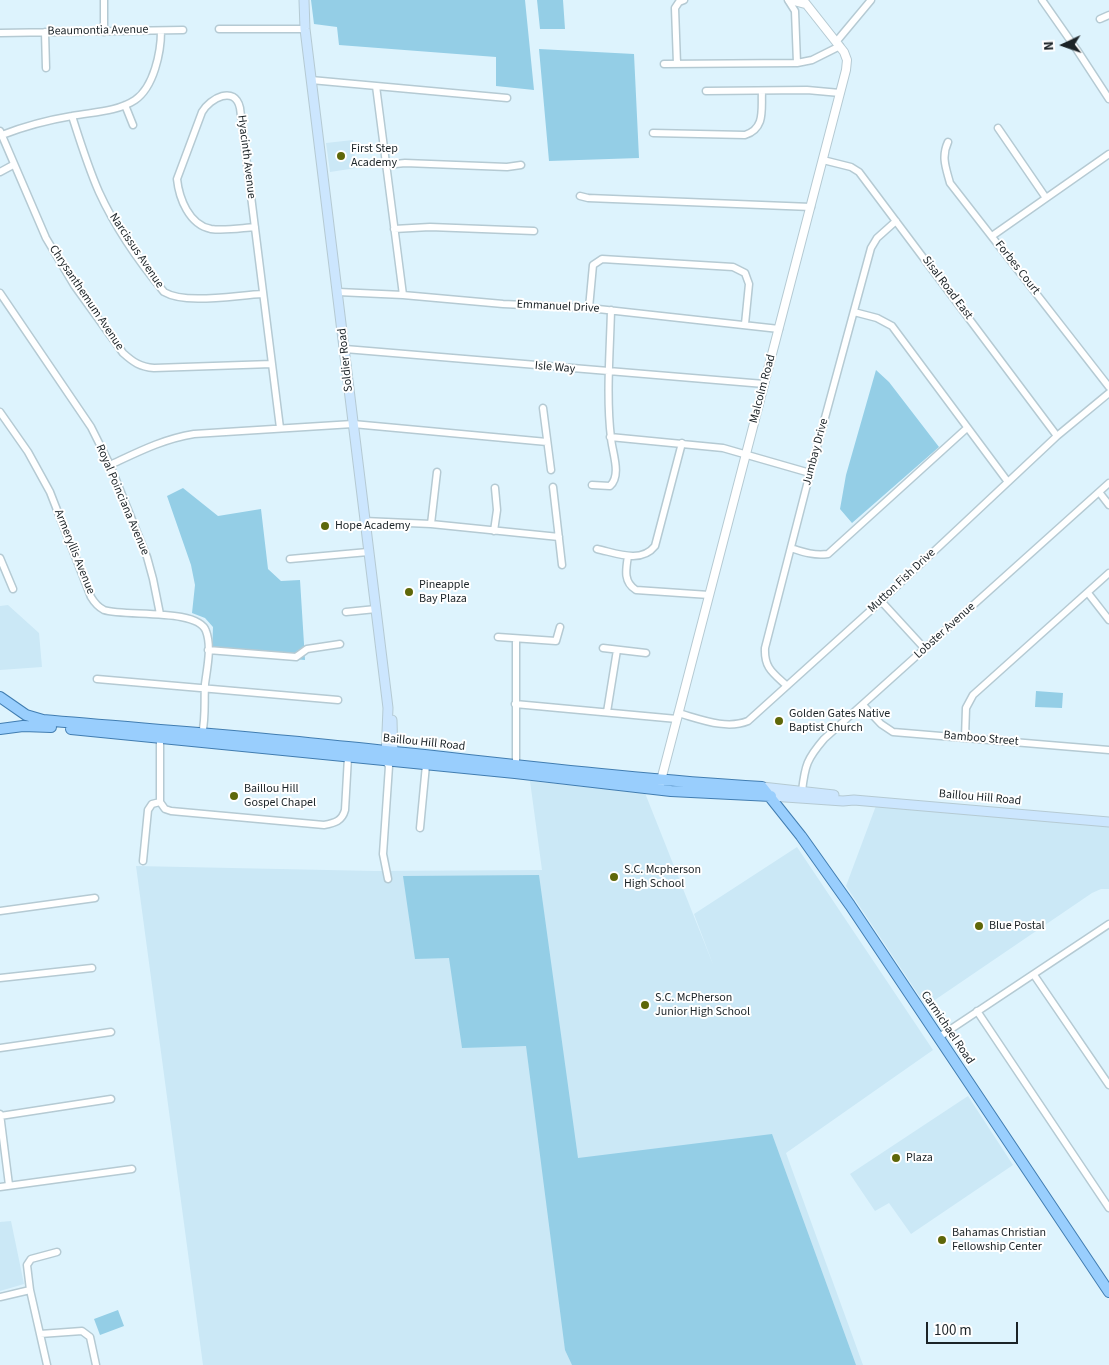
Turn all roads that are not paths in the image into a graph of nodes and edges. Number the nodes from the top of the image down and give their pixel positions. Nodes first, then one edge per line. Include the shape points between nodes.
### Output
1 (104, 0) edge
2 (299, 0) edge
3 (304, 0) edge
4 (684, 0) edge
5 (789, 0) edge
6 (871, 0) edge
7 (1042, 0) edge
8 (804, 2) edge
9 (304, 12) junction
10 (1109, 15) edge
11 (1100, 19) dead end
12 (219, 29) dead end
13 (305, 29) junction
14 (183, 30) dead end
15 (161, 31) junction
16 (45, 32) junction
17 (104, 32) junction
18 (0, 33) edge
19 (838, 44) junction
20 (797, 63) junction
21 (664, 64) dead end
22 (677, 64) junction
23 (46, 68) dead end
24 (311, 80) junction
25 (376, 86) junction
26 (762, 90) junction
27 (706, 91) dead end
28 (840, 92) junction
29 (508, 98) dead end
30 (1109, 99) edge
31 (125, 105) junction
32 (72, 116) junction
33 (133, 125) dead end
34 (998, 128) dead end
35 (1, 133) edge
36 (653, 133) dead end
37 (948, 142) dead end
38 (1109, 154) edge
39 (823, 160) junction
40 (521, 164) dead end
41 (13, 165) junction
42 (386, 165) junction
43 (0, 172) edge
44 (580, 196) dead end
45 (1046, 198) junction
46 (810, 207) junction
47 (896, 221) junction
48 (255, 227) junction
49 (394, 229) junction
50 (534, 231) dead end
51 (992, 236) junction
52 (338, 292) junction
53 (0, 293) edge
54 (262, 294) junction
55 (402, 295) junction
56 (588, 308) junction
57 (611, 310) junction
58 (854, 312) junction
59 (745, 324) junction
60 (779, 329) junction
61 (345, 349) junction
62 (272, 364) junction
63 (609, 372) junction
64 (764, 384) junction
65 (1109, 387) edge
66 (1109, 393) edge
67 (543, 408) dead end
68 (0, 412) edge
69 (353, 424) junction
70 (280, 428) junction
71 (967, 428) junction
72 (1057, 436) junction
73 (610, 437) junction
74 (547, 442) junction
75 (682, 443) junction
76 (746, 454) junction
77 (110, 464) junction
78 (551, 470) dead end
79 (437, 472) dead end
80 (810, 473) junction
81 (1008, 482) junction
82 (1109, 483) edge
83 (592, 485) dead end
84 (553, 487) dead end
85 (494, 488) dead end
86 (1099, 492) junction
87 (1109, 506) edge
88 (364, 521) junction
89 (431, 524) junction
90 (494, 531) junction
91 (559, 538) junction
92 (790, 548) junction
93 (597, 549) dead end
94 (368, 552) junction
95 (628, 556) junction
96 (0, 558) edge
97 (290, 558) dead end
98 (562, 565) dead end
99 (1109, 573) edge
100 (13, 589) dead end
101 (1088, 593) junction
102 (709, 595) junction
103 (881, 601) junction
104 (376, 609) junction
105 (346, 612) dead end
106 (160, 614) junction
107 (1109, 620) edge
108 (560, 627) dead end
109 (498, 637) dead end
110 (516, 639) junction
111 (340, 644) dead end
112 (603, 648) dead end
113 (925, 649) junction
114 (208, 650) junction
115 (617, 650) junction
116 (646, 653) dead end
117 (97, 679) dead end
118 (787, 686) junction
119 (205, 687) junction
120 (0, 697) edge
121 (338, 700) dead end
122 (515, 704) junction
123 (862, 705) junction
124 (16, 709) junction
125 (607, 712) junction
126 (678, 716) junction
127 (15, 727) junction
128 (0, 728) edge
129 (202, 734) junction
130 (160, 738) junction
131 (966, 738) junction
132 (1109, 750) edge
133 (348, 757) junction
134 (389, 758) junction
135 (426, 765) junction
136 (516, 769) junction
137 (661, 779) junction
138 (762, 787) junction
139 (660, 790) junction
140 (802, 791) junction
141 (748, 796) junction
142 (771, 796) junction
143 (850, 800) junction
144 (160, 802) junction
145 (782, 811) junction
146 (1109, 822) edge
147 (420, 828) dead end
148 (143, 861) dead end
149 (388, 879) dead end
150 (95, 898) dead end
151 (0, 911) edge
152 (1109, 924) edge
153 (92, 968) dead end
154 (1034, 975) junction
155 (0, 978) edge
156 (977, 1012) junction
157 (111, 1032) dead end
158 (939, 1037) junction
159 (0, 1048) edge
160 (1109, 1085) edge
161 (111, 1100) dead end
162 (0, 1115) edge
163 (132, 1169) dead end
164 (9, 1185) junction
165 (0, 1187) edge
166 (1109, 1208) edge
167 (57, 1252) dead end
168 (30, 1290) junction
169 (1109, 1292) edge
170 (0, 1297) edge
171 (40, 1334) junction
172 (47, 1365) edge
173 (96, 1365) edge

1 - 17 street
2 - 9 main road, Soldier Road
3 - 9 main road, Soldier Road
4 - 22 street via 676,8
5 - 8 street
5 - 20 street via 795,11
6 - 19 street
7 - 30 street
8 - 19 street, Malcolm Road
9 - 13 main road, Soldier Road
10 - 11 street
12 - 13 street
13 - 24 main road, Soldier Road
14 - 15 street
15 - 17 street, Beaumontia Avenue
15 - 31 street, Beaumontia Avenue via 157,62 149,84 136,100
16 - 17 street, Beaumontia Avenue
16 - 18 street, Beaumontia Avenue
16 - 23 street
19 - 20 street via 812,60
19 - 28 street, Malcolm Road via 847,60
20 - 22 street
21 - 22 street
24 - 25 street
24 - 52 main road, Soldier Road
25 - 29 street
25 - 42 street
26 - 27 street
26 - 28 street
26 - 36 street via 761,122 753,132 745,135
28 - 39 street, Malcolm Road
31 - 32 street, Beaumontia Avenue
31 - 33 street
32 - 35 street, Beaumontia Avenue
32 - 54 street, Narcissus Avenue via 85,157 114,222 164,292 172,297 186,298
34 - 45 street
35 - 41 street, Chrysanthemum Avenue
37 - 51 street, Forbes Court via 944,162 950,183
38 - 45 street
39 - 46 street, Malcolm Road
39 - 47 street, Sisal Road East via 859,172
40 - 42 street via 507,167
41 - 43 street
41 - 62 street, Chrysanthemum Avenue via 46,238 74,284 123,353 133,362 154,368
42 - 49 street
44 - 46 street
45 - 51 street
46 - 60 street, Malcolm Road
47 - 58 street, Jumbay Drive via 871,248
47 - 72 street, Sisal Road East
48 - 48 street, Hyacinth Avenue via 212,229 203,226 188,212 178,191 177,179 202,112 206,104 221,96 229,95 239,100
48 - 54 street
49 - 50 street via 430,227
49 - 55 street
51 - 65 street, Forbes Court
52 - 55 street, Emmanuel Drive
52 - 61 main road, Soldier Road
53 - 77 street, Royal Poinciana Avenue via 91,428
54 - 62 street
55 - 56 street, Emmanuel Drive
56 - 57 street, Emmanuel Drive
56 - 59 street via 593,264 602,259 733,267 745,273 749,284
57 - 59 street, Emmanuel Drive
57 - 63 street
58 - 71 street via 886,321 892,326
58 - 80 street, Jumbay Drive
59 - 60 street, Emmanuel Drive
60 - 64 street, Malcolm Road
61 - 63 street, Isle Way
61 - 69 main road, Soldier Road
62 - 70 street
63 - 64 street, Isle Way
63 - 73 street
64 - 76 street, Malcolm Road
66 - 72 street, Mutton Fish Drive
67 - 74 street
68 - 106 street, Armeryllis Avenue via 28,452 50,492 90,597 110,611
69 - 70 street
69 - 74 street
69 - 88 main road, Soldier Road
70 - 77 street via 175,437
71 - 81 street
71 - 92 street via 828,554
72 - 81 street, Mutton Fish Drive
73 - 75 street
73 - 83 street via 616,472 614,480 610,486
74 - 78 street
75 - 76 street
75 - 95 street via 655,546 644,555
76 - 80 street
76 - 102 street, Malcolm Road
77 - 106 street, Royal Poinciana Avenue via 147,557
79 - 89 street
80 - 92 street, Jumbay Drive
81 - 103 street, Mutton Fish Drive
82 - 86 street, Lobster Avenue
84 - 91 street
85 - 90 street via 497,510
86 - 87 street
86 - 113 street, Lobster Avenue
88 - 89 street
88 - 94 main road, Soldier Road
89 - 90 street
90 - 91 street
91 - 98 street
92 - 118 street, Jumbay Drive via 764,656 770,670
93 - 95 street
94 - 97 street
94 - 104 main road, Soldier Road
95 - 102 street via 627,580 636,590
96 - 100 street
99 - 101 street
101 - 107 street
101 - 131 street via 974,696 966,708
102 - 126 street, Malcolm Road
103 - 113 street
103 - 118 street, Mutton Fish Drive
104 - 105 street
104 - 134 main road, Soldier Road via 388,708
106 - 114 street, Armeryllis Avenue via 190,619 204,626
108 - 110 street via 556,641
109 - 110 street
110 - 122 street
111 - 114 street via 307,649 296,657
112 - 115 street
113 - 123 street, Lobster Avenue
114 - 119 street, Armeryllis Avenue
115 - 116 street
115 - 125 street
117 - 119 street
118 - 126 street, Mutton Fish Drive via 741,724
119 - 121 street
119 - 129 street, Armeryllis Avenue
120 - 124 main road, Baillou Hill Road
122 - 125 street, Mutton Fish Drive
122 - 136 street
123 - 131 street, Bamboo Street via 893,732
123 - 140 street, Lobster Avenue via 810,754
124 - 127 main road
124 - 129 main road, Baillou Hill Road via 43,720
125 - 126 street, Mutton Fish Drive
126 - 137 street, Malcolm Road
127 - 128 main road, Baillou Hill Road
127 - 130 main road, Baillou Hill Road via 53,727
129 - 134 main road, Baillou Hill Road
130 - 133 main road, Baillou Hill Road
130 - 144 street
131 - 132 street, Bamboo Street
133 - 134 main road, Baillou Hill Road
133 - 144 street via 344,815 333,824 171,811
134 - 135 main road, Baillou Hill Road
134 - 136 main road, Baillou Hill Road
134 - 149 street via 383,854
135 - 136 main road, Baillou Hill Road
135 - 147 street
136 - 137 main road, Baillou Hill Road
136 - 139 main road, Baillou Hill Road
137 - 138 main road, Baillou Hill Road
137 - 139 street, Malcolm Road
138 - 140 main road, Baillou Hill Road
138 - 142 main road, Carmichael Road
139 - 141 main road, Baillou Hill Road
140 - 143 main road, Baillou Hill Road via 844,796
141 - 142 main road, Baillou Hill Road
141 - 145 main road
142 - 143 main road, Baillou Hill Road
142 - 145 main road, Carmichael Road
143 - 146 main road, Baillou Hill Road
144 - 148 street via 152,804 148,810
145 - 158 main road, Carmichael Road via 850,904
150 - 151 street
152 - 154 street
153 - 155 street
154 - 156 street
154 - 160 street
156 - 158 street
156 - 166 street
157 - 159 street
158 - 169 main road, Carmichael Road
161 - 162 street
162 - 164 street
163 - 164 street
164 - 165 street
167 - 168 street via 28,1261
168 - 170 street
168 - 171 street
171 - 172 street
171 - 173 street via 82,1330 90,1338

